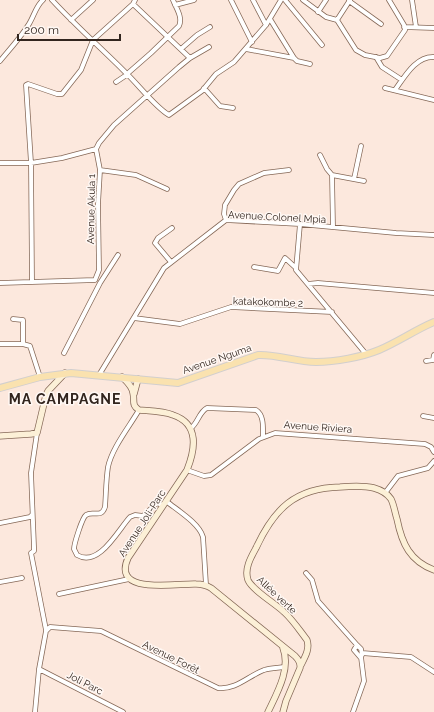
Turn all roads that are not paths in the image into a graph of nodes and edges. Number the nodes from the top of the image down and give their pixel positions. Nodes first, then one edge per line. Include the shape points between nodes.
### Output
1 (43, 0) edge
2 (52, 0) edge
3 (93, 0) edge
4 (173, 0) edge
5 (194, 0) edge
6 (231, 0) edge
7 (252, 0) edge
8 (281, 0) edge
9 (286, 0) edge
10 (304, 0) edge
11 (326, 0) edge
12 (350, 0) edge
13 (389, 0) edge
14 (412, 0) edge
15 (134, 2) edge
16 (175, 5) junction
17 (318, 12) junction
18 (270, 19) junction
19 (71, 20) junction
20 (337, 20) junction
21 (382, 24) dead end
22 (266, 25) junction
23 (210, 27) dead end
24 (404, 27) junction
25 (416, 27) junction
26 (434, 28) edge
27 (169, 37) junction
28 (93, 40) junction
29 (252, 42) junction
30 (322, 46) dead end
31 (209, 47) dead end
32 (181, 49) junction
33 (246, 49) junction
34 (434, 56) edge
35 (376, 57) junction
36 (190, 58) junction
37 (294, 58) junction
38 (0, 61) edge
39 (310, 64) dead end
40 (127, 74) junction
41 (402, 80) junction
42 (116, 82) dead end
43 (204, 88) junction
44 (385, 88) dead end
45 (395, 90) junction
46 (148, 95) junction
47 (434, 100) edge
48 (233, 108) dead end
49 (361, 146) dead end
50 (96, 149) junction
51 (320, 155) dead end
52 (0, 163) edge
53 (31, 163) junction
54 (100, 170) junction
55 (289, 170) dead end
56 (332, 175) junction
57 (354, 179) junction
58 (364, 181) dead end
59 (167, 189) dead end
60 (226, 220) junction
61 (300, 224) junction
62 (333, 227) junction
63 (172, 228) dead end
64 (434, 235) edge
65 (118, 255) dead end
66 (171, 262) junction
67 (254, 267) dead end
68 (296, 268) junction
69 (95, 280) junction
70 (32, 282) junction
71 (0, 283) edge
72 (100, 283) junction
73 (308, 284) junction
74 (434, 293) edge
75 (332, 312) junction
76 (134, 318) junction
77 (13, 319) dead end
78 (434, 322) edge
79 (0, 344) edge
80 (23, 344) junction
81 (64, 353) dead end
82 (366, 354) junction
83 (434, 355) edge
84 (426, 361) dead end
85 (65, 373) junction
86 (99, 375) junction
87 (40, 377) junction
88 (122, 377) junction
89 (138, 379) junction
90 (0, 388) edge
91 (134, 394) junction
92 (139, 410) junction
93 (423, 416) dead end
94 (434, 418) edge
95 (191, 428) junction
96 (37, 433) junction
97 (0, 436) edge
98 (263, 436) junction
99 (434, 452) edge
100 (434, 461) edge
101 (187, 470) junction
102 (385, 492) junction
103 (164, 503) junction
104 (32, 514) junction
105 (0, 523) edge
106 (434, 570) edge
107 (306, 573) dead end
108 (22, 578) dead end
109 (129, 579) junction
110 (0, 582) edge
111 (206, 585) junction
112 (59, 594) dead end
113 (47, 629) junction
114 (283, 648) junction
115 (362, 655) junction
116 (300, 662) junction
117 (285, 667) junction
118 (39, 669) junction
119 (434, 672) edge
120 (276, 696) junction
121 (286, 701) junction
122 (113, 707) junction
123 (35, 712) edge
124 (110, 712) edge
125 (123, 712) edge
126 (268, 712) edge
127 (283, 712) edge
128 (353, 712) edge

1 - 38 street via 30,23
2 - 19 street
3 - 19 street
4 - 16 street
5 - 16 street
6 - 29 street
7 - 22 street
8 - 18 street
9 - 30 street
10 - 17 street
11 - 17 street
12 - 20 street
12 - 21 street
13 - 24 street
14 - 25 street
15 - 27 street
15 - 28 street
16 - 27 street via 181,23
17 - 20 street
18 - 22 street
18 - 37 street
19 - 28 street
20 - 35 street via 356,50
22 - 29 street
23 - 32 street
24 - 25 street
24 - 35 street via 404,32 387,56
25 - 26 street
27 - 32 street
27 - 40 street
28 - 40 street
28 - 53 street via 81,70 62,94 26,84
29 - 33 street
31 - 36 street
32 - 36 street
33 - 37 street
33 - 43 street via 234,62 214,75
34 - 41 street via 418,61
35 - 41 street via 382,66
36 - 46 street
37 - 39 street
40 - 42 street
40 - 46 street
41 - 45 street
43 - 46 street via 169,115
43 - 48 street via 220,106
44 - 45 street
45 - 47 street
46 - 50 street via 114,125
49 - 57 street
50 - 53 street
50 - 54 street, Avenue Akula 1
51 - 56 street
52 - 53 street
53 - 70 street
54 - 59 street via 136,175
54 - 69 street, Avenue Akula 1 via 99,270
55 - 60 street via 264,173 239,184 225,205
56 - 57 street
56 - 62 street
57 - 58 street
60 - 61 street, Avenue Colonel Mpia
60 - 66 street, Avenue Colonel Mpia
61 - 62 street, Avenue Colonel Mpia
61 - 68 street
62 - 64 street, Avenue Colonel Mpia
63 - 66 street via 155,243
65 - 72 street
66 - 76 street, Avenue Colonel Mpia via 159,275
67 - 68 street via 278,271 285,258
68 - 73 street
69 - 70 street
69 - 72 street
70 - 71 street
72 - 81 street
73 - 74 street
73 - 75 street
75 - 76 street, katakokombe 2 via 231,307 180,324
75 - 82 street
76 - 86 street, Avenue Colonel Mpia
77 - 80 street via 23,320
78 - 82 main road, Avenue Nguma via 384,348
79 - 80 street
80 - 87 street via 32,349
82 - 89 main road, Avenue Nguma via 317,362 258,355 178,382
83 - 84 street via 432,360
85 - 86 main road, Avenue Nguma
85 - 87 main road, Avenue Nguma
85 - 96 street via 46,395
86 - 88 main road, Avenue Nguma
87 - 90 main road, Avenue Nguma
88 - 89 main road, Avenue Nguma
88 - 91 street
89 - 91 street
91 - 92 street via 133,404
92 - 95 street via 173,415
92 - 103 street via 110,461 106,480 105,509 85,517 76,539 74,549 77,555 85,558 97,555 130,516 143,516 157,503
93 - 94 street
95 - 98 street via 207,408 256,410 262,417
95 - 101 street, Avenue Joli-Parc via 194,450
96 - 97 street
96 - 104 street via 30,473
98 - 99 street, Avenue Riviera via 280,432 425,444
98 - 101 street, Avenue Riviera via 211,475 204,476
100 - 102 street via 428,468 401,474
101 - 103 street, Avenue Joli-Parc
102 - 106 street via 391,498 399,531 406,547 419,562
102 - 116 street, Allée verte via 370,487 344,486 327,487 305,493 288,503 265,529 248,566 247,575 254,587 285,613 308,640 308,650
103 - 109 street, Avenue Joli-Parc via 128,558 125,569
103 - 111 street via 202,532
104 - 105 street via 30,517
104 - 113 street via 34,550 31,553
107 - 115 street via 312,580 318,601 357,645 354,650 359,657
108 - 110 street
109 - 111 street via 145,585
109 - 112 street
111 - 114 street
113 - 117 street, Avenue Forêt via 79,628 101,631 218,688 236,685 265,670
113 - 118 street
114 - 116 street
114 - 117 street
115 - 119 street via 411,657
115 - 128 street via 364,681
116 - 121 street
117 - 120 street
118 - 122 street, Joli Parc
118 - 123 street
120 - 121 street
120 - 126 street
121 - 127 street
122 - 124 street
122 - 125 street, Joli Parc

